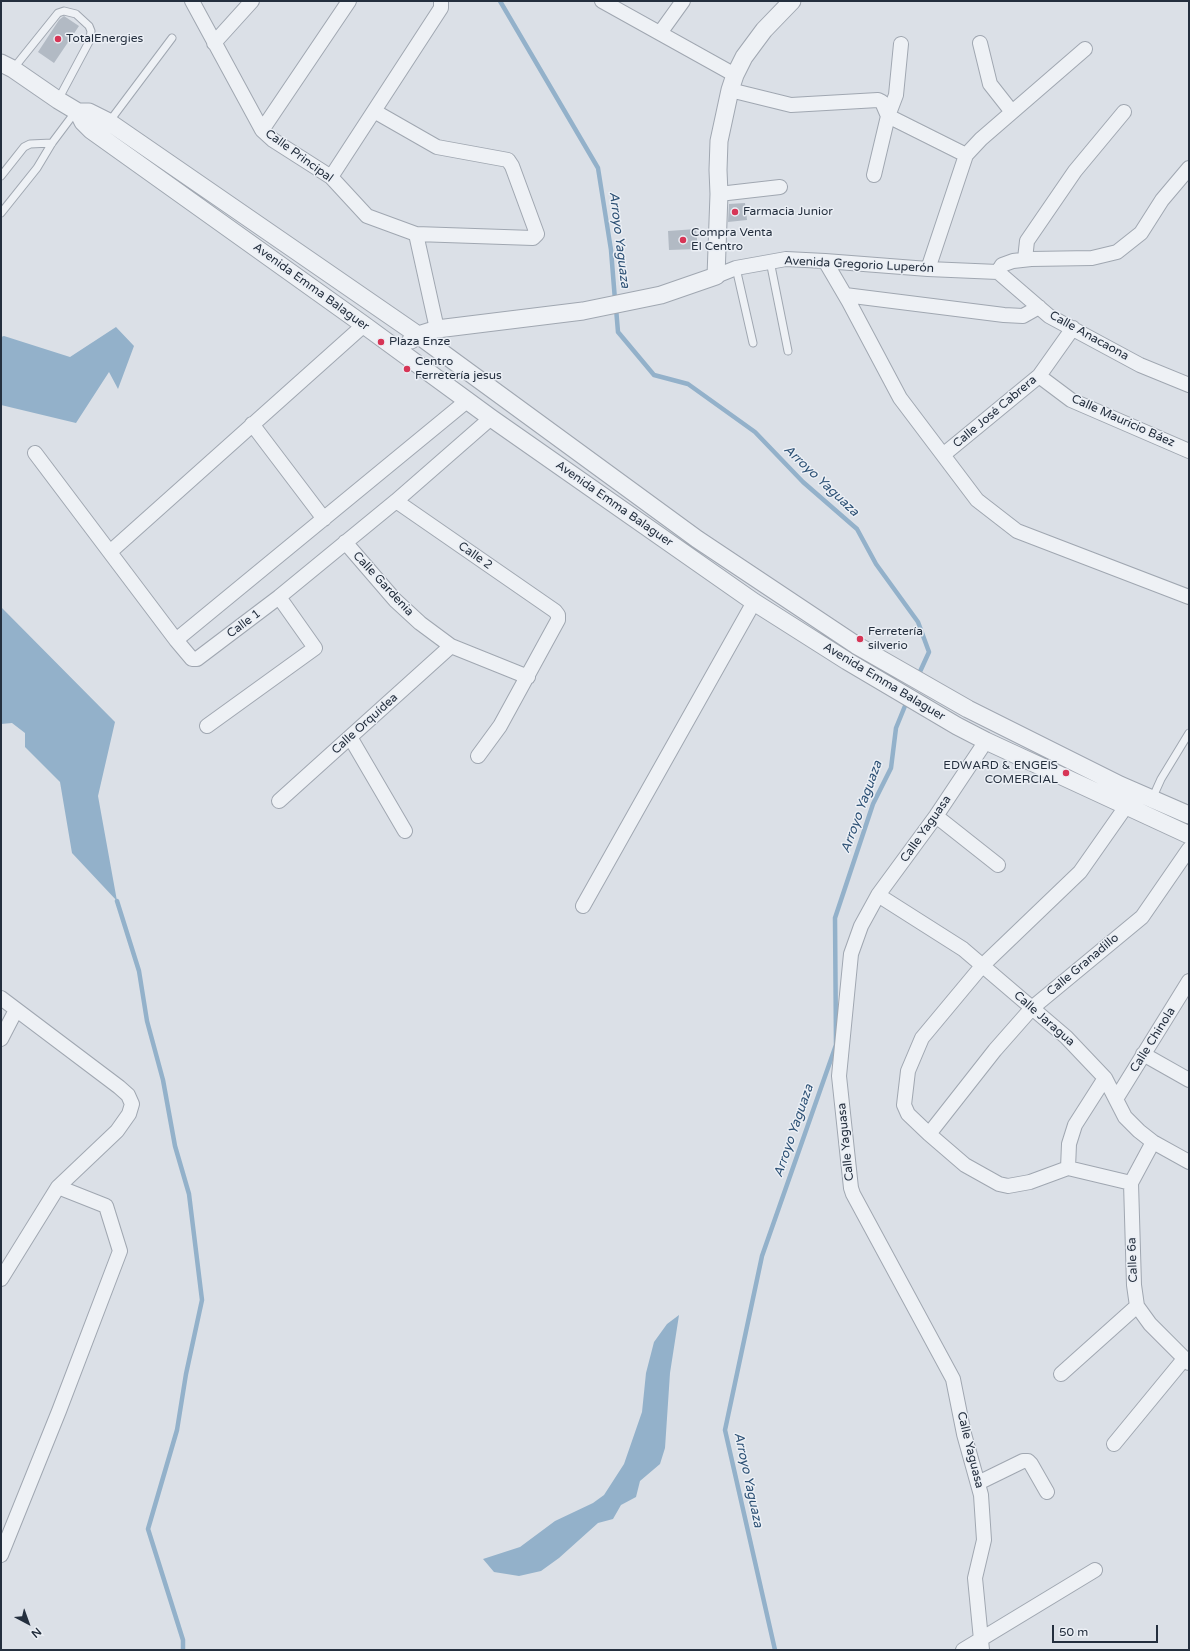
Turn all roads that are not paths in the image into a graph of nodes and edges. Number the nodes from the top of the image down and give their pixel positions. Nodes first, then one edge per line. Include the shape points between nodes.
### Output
1 (192, 1) edge
2 (252, 1) edge
3 (349, 1) edge
4 (441, 1) edge
5 (602, 1) edge
6 (683, 1) edge
7 (785, 3) edge
8 (660, 33) junction
9 (172, 38) dead end
10 (214, 43) junction
11 (980, 43) dead end
12 (901, 44) dead end
13 (1085, 49) dead end
14 (7, 66) edge
15 (732, 83) junction
16 (58, 100) junction
17 (77, 111) junction
18 (374, 111) junction
19 (1012, 112) junction
20 (1124, 112) dead end
21 (888, 116) junction
22 (109, 122) junction
23 (262, 130) junction
24 (52, 143) junction
25 (966, 155) junction
26 (1189, 168) edge
27 (874, 175) dead end
28 (1, 176) edge
29 (331, 177) junction
30 (780, 188) dead end
31 (720, 194) junction
32 (1, 213) edge
33 (416, 234) junction
34 (1025, 260) junction
35 (770, 261) junction
36 (825, 261) junction
37 (736, 268) junction
38 (928, 269) junction
39 (998, 272) junction
40 (716, 276) junction
41 (845, 295) junction
42 (1039, 307) junction
43 (364, 325) junction
44 (1073, 328) junction
45 (437, 329) junction
46 (418, 335) junction
47 (753, 343) dead end
48 (397, 348) junction
49 (788, 351) dead end
50 (1039, 376) junction
51 (1189, 385) edge
52 (468, 400) junction
53 (491, 418) junction
54 (252, 424) junction
55 (1189, 451) edge
56 (35, 453) dead end
57 (943, 455) junction
58 (396, 501) junction
59 (324, 519) junction
60 (697, 538) junction
61 (345, 542) junction
62 (110, 552) junction
63 (687, 555) junction
64 (279, 597) junction
65 (1189, 597) edge
66 (754, 602) junction
67 (176, 640) junction
68 (451, 646) junction
69 (528, 677) junction
70 (207, 726) dead end
71 (1189, 733) edge
72 (350, 737) junction
73 (986, 741) junction
74 (478, 756) dead end
75 (1152, 799) junction
76 (279, 801) dead end
77 (1127, 805) junction
78 (1189, 815) edge
79 (936, 816) junction
80 (405, 831) dead end
81 (1189, 835) edge
82 (1189, 849) edge
83 (998, 865) dead end
84 (878, 895) junction
85 (583, 906) dead end
86 (982, 966) junction
87 (1189, 981) edge
88 (1, 998) edge
89 (1032, 1008) junction
90 (16, 1010) junction
91 (1, 1039) edge
92 (1143, 1054) junction
93 (1105, 1078) junction
94 (1189, 1080) edge
95 (1116, 1098) junction
96 (928, 1134) junction
97 (1153, 1142) junction
98 (1189, 1162) edge
99 (1068, 1168) junction
100 (1131, 1183) junction
101 (58, 1187) junction
102 (1, 1279) edge
103 (1136, 1306) junction
104 (1186, 1361) edge
105 (1061, 1374) dead end
106 (1114, 1444) dead end
107 (978, 1483) junction
108 (1047, 1492) dead end
109 (1, 1555) edge
110 (1095, 1570) dead end
111 (981, 1644) edge
112 (963, 1650) edge

1 - 10 street, Calle Principal
2 - 10 street
3 - 23 street
4 - 18 street via 441,8
5 - 8 street
6 - 8 street
7 - 15 street via 748,52
8 - 15 street
9 - 22 lane
10 - 23 street, Calle Principal
11 - 19 street via 990,84
12 - 21 street via 896,95
13 - 19 street
14 - 16 street, Avenida Emma Balaguer
14 - 16 lane via 58,13 64,11 76,14 89,26 90,40
15 - 21 street via 791,105 878,100 882,102
15 - 31 street via 719,142
16 - 17 street, Avenida Emma Balaguer
17 - 22 street, Avenida Emma Balaguer via 89,112
17 - 24 lane
17 - 43 street, Avenida Emma Balaguer via 91,130
18 - 29 street
18 - 33 street, Calle Principal via 437,148 508,160 537,234 533,238
19 - 25 street
20 - 34 street via 1075,170 1027,241
21 - 25 street
21 - 27 street
22 - 46 street, Avenida Emma Balaguer
23 - 29 street, Calle Principal via 273,140
24 - 28 lane via 30,144 24,147
24 - 32 lane via 37,168
25 - 38 street
26 - 34 street via 1162,200 1141,233 1116,252 1092,258
29 - 33 street, Calle Principal via 367,216
30 - 31 street
31 - 40 street
33 - 45 street
34 - 39 street via 1002,265
35 - 36 street, Avenida Gregorio Luperón
35 - 37 street, Avenida Gregorio Luperón
35 - 49 lane
36 - 38 street, Avenida Gregorio Luperón
36 - 41 street
37 - 40 street, Avenida Gregorio Luperón
37 - 47 lane
38 - 39 street, Avenida Gregorio Luperón
39 - 42 street, Calle Anacaona
40 - 45 street, Avenida Gregorio Luperón via 661,296 583,311
41 - 42 street via 1016,316 1023,316
41 - 57 street via 900,398
42 - 44 street, Calle Anacaona via 1049,316
43 - 48 street, Avenida Emma Balaguer
43 - 54 street
44 - 50 street, Calle José Cabrera
44 - 51 street, Calle Anacaona via 1140,364
45 - 46 street, Avenida Gregorio Luperón
46 - 48 street, Avenida Gregorio Luperón
46 - 60 street, Avenida Emma Balaguer
48 - 52 street, Avenida Emma Balaguer
50 - 55 street, Calle Mauricio Báez via 1071,400
50 - 57 street, Calle José Cabrera
52 - 53 street, Avenida Emma Balaguer
52 - 59 street
53 - 58 street, Calle 1
53 - 63 street, Avenida Emma Balaguer
54 - 59 street
54 - 62 street
56 - 62 street, Calle 1
57 - 65 street via 977,500 1017,531
58 - 61 street, Calle 1
58 - 69 street, Calle 2 via 555,611 558,620
59 - 67 street
60 - 63 street
60 - 75 street, Avenida Emma Balaguer via 856,645 968,709
61 - 64 street, Calle 1
61 - 68 street, Calle Gardenia via 395,600
62 - 67 street, Calle 1
63 - 66 street, Avenida Emma Balaguer
64 - 67 street, Calle 1 via 197,659 192,658
64 - 70 street via 315,648
66 - 73 street, Avenida Emma Balaguer via 847,661
66 - 85 street
68 - 69 street, Calle Gardenia
68 - 72 street, Calle Orquídea
69 - 74 street via 500,726
71 - 75 lane
72 - 76 street, Calle Orquídea
72 - 80 street
73 - 77 street, Avenida Emma Balaguer
73 - 79 street, Calle Yaguasa
75 - 78 street, Avenida Emma Balaguer
77 - 81 street, Avenida Emma Balaguer
77 - 86 street via 1080,872
79 - 83 street
79 - 84 street, Calle Yaguasa
82 - 89 street, Calle Granadillo via 1142,917
84 - 86 street, Calle Jaragua via 963,949
84 - 107 street, Calle Yaguasa via 851,954 839,1076 851,1188 952,1375 964,1434
86 - 89 street, Calle Jaragua
86 - 96 street via 922,1038 908,1071 904,1105 908,1114
87 - 92 street, Calle Chinola
88 - 90 street
89 - 93 street, Calle Jaragua via 1066,1037
89 - 96 street, Calle Granadillo
90 - 91 street
90 - 101 street via 119,1087 128,1095 132,1104 129,1114 117,1132
92 - 94 street
92 - 95 street, Calle Chinola
93 - 95 street, Calle Jaragua
93 - 99 street via 1074,1125 1069,1144
95 - 97 street, Calle Jaragua via 1125,1117
96 - 99 street via 965,1165 999,1184 1008,1186 1030,1182
97 - 98 street, Calle Jaragua
97 - 100 street, Calle 6a
99 - 100 street
100 - 103 street, Calle 6a
101 - 102 street
101 - 109 street via 106,1206 120,1252
103 - 104 street
103 - 105 street
104 - 106 street
107 - 108 street via 1022,1461 1028,1461
107 - 111 street, Calle Yaguasa via 985,1536 975,1578
110 - 111 street
111 - 112 street

